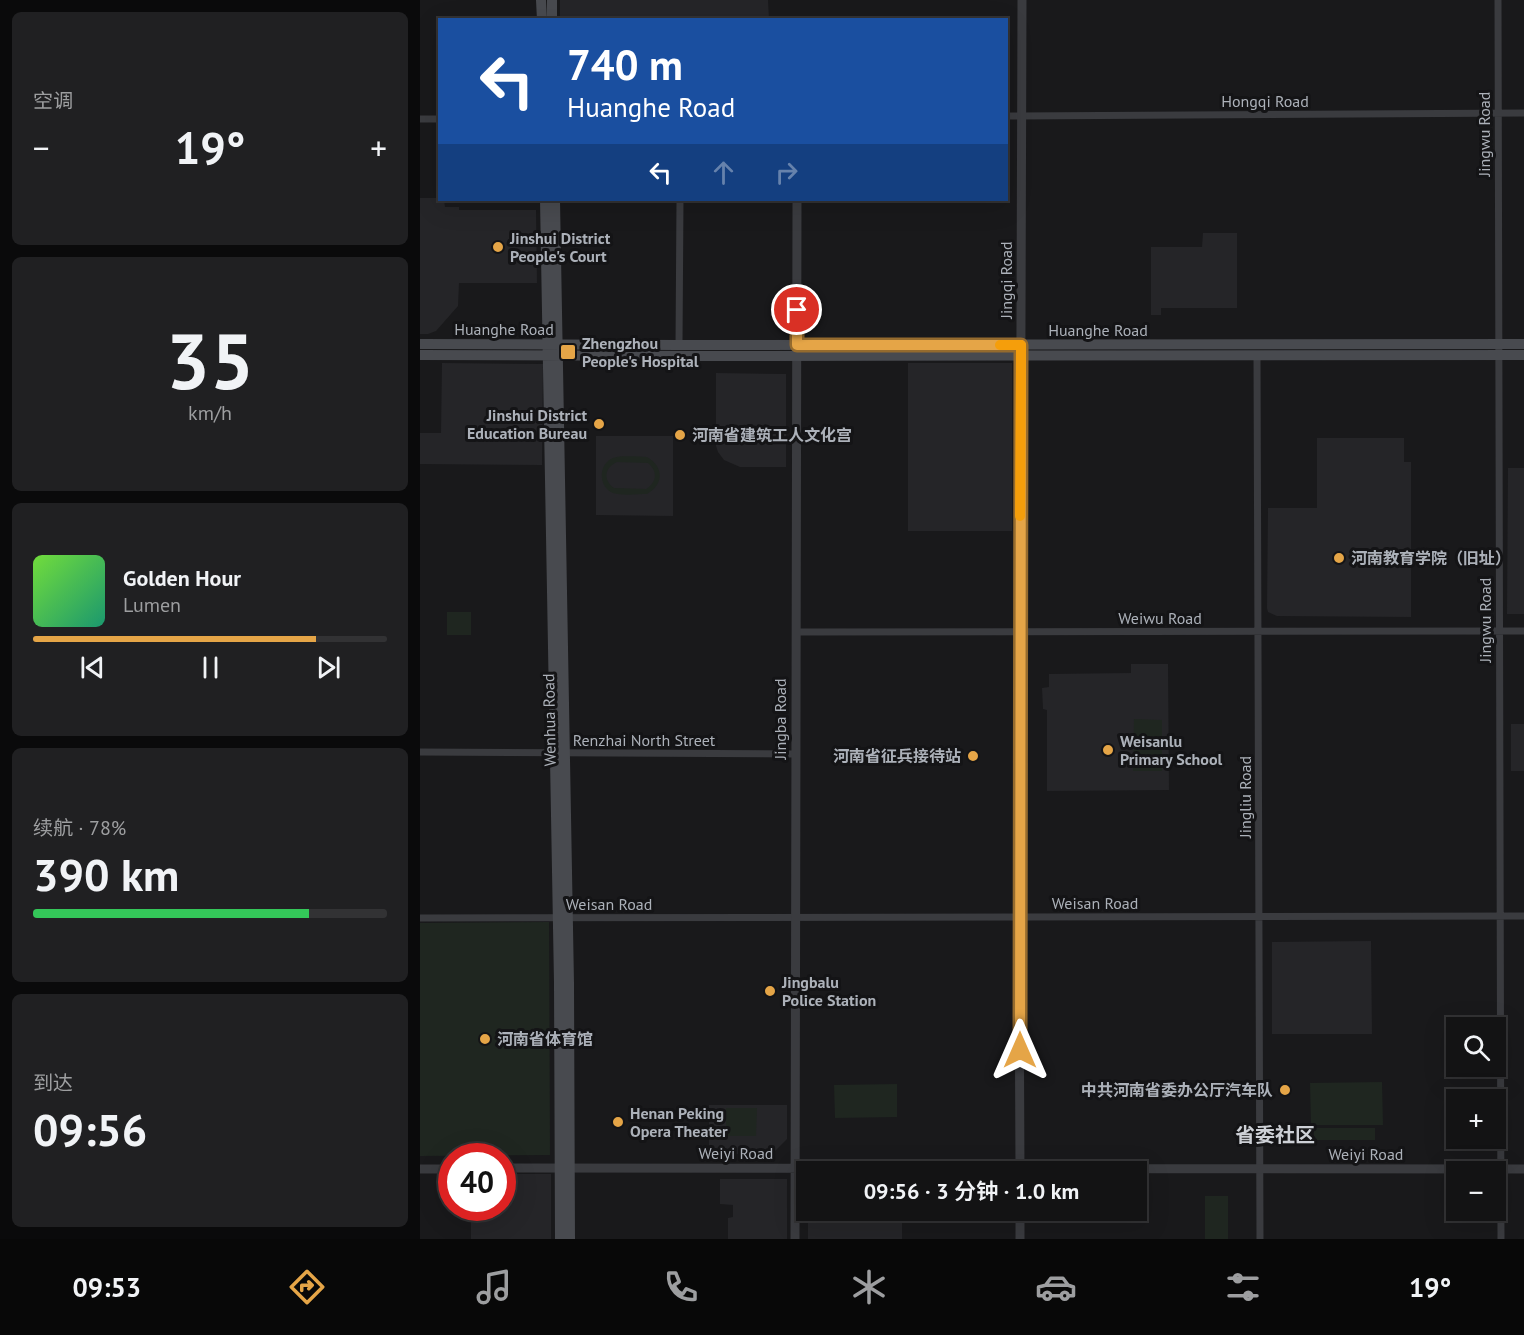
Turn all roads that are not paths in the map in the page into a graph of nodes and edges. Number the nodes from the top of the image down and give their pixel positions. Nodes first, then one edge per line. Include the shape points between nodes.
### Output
1 (541, 0) edge
2 (552, 0) edge
3 (1022, 0) edge
4 (1498, 0) edge
5 (542, 18) edge
6 (552, 18) edge
7 (1498, 113) junction
8 (1524, 113) edge
9 (1008, 116) edge
10 (1021, 116) junction
11 (420, 119) edge
12 (438, 119) edge
13 (545, 201) edge
14 (555, 201) edge
15 (680, 201) edge
16 (797, 201) edge
17 (420, 344) edge
18 (1524, 344) edge
19 (679, 345) junction
20 (552, 350) junction
21 (1021, 350) junction
22 (1498, 350) junction
23 (797, 351) junction
24 (420, 355) edge
25 (1524, 355) edge
26 (1257, 356) junction
27 (1499, 631) junction
28 (1524, 631) edge
29 (796, 632) junction
30 (1020, 632) junction
31 (1258, 632) junction
32 (420, 752) edge
33 (560, 753) junction
34 (795, 754) junction
35 (1019, 916) junction
36 (1259, 916) junction
37 (1500, 916) junction
38 (1524, 916) edge
39 (562, 917) junction
40 (795, 917) junction
41 (420, 918) edge
42 (1020, 1161) edge
43 (1500, 1161) edge
44 (516, 1168) edge
45 (564, 1168) junction
46 (420, 1169) edge
47 (438, 1169) edge
48 (795, 1169) junction
49 (1147, 1169) edge
50 (1259, 1169) junction
51 (1446, 1169) edge
52 (1506, 1169) edge
53 (1524, 1169) edge
54 (1020, 1221) edge
55 (1501, 1221) edge
56 (560, 1239) edge
57 (570, 1239) edge
58 (795, 1239) edge
59 (1020, 1239) edge
60 (1260, 1239) edge
61 (1501, 1239) edge

1 - 5 main road
2 - 6 main road
3 - 10 street, Jingqi Road
4 - 7 street, Jingwu Road
7 - 8 street, Hongqi Road
7 - 10 street, Hongqi Road
7 - 22 street, Jingwu Road
9 - 10 street, Hongqi Road
10 - 21 street, Jingqi Road
11 - 12 street
13 - 20 main road, Wenhua Road
14 - 20 main road, Wenhua Road
15 - 19 street
16 - 23 street, Jingba Road
17 - 20 main road, Huanghe Road
18 - 22 main road, Huanghe Road
19 - 20 main road, Huanghe Road
19 - 23 main road, Huanghe Road
20 - 23 main road, Huanghe Road
20 - 24 main road, Huanghe Road
20 - 33 main road, Wenhua Road
21 - 22 main road, Huanghe Road
21 - 23 main road, Huanghe Road
21 - 26 main road, Huanghe Road
21 - 30 street, Jingqi Road
22 - 25 main road, Huanghe Road
22 - 26 main road, Huanghe Road
22 - 27 street, Jingwu Road
23 - 29 street, Jingba Road
26 - 31 street, Jingliu Road
27 - 28 street, Weiwu Road
27 - 31 street, Weiwu Road
27 - 37 street, Jingwu Road
29 - 30 street, Weiwu Road
29 - 34 street, Jingba Road
30 - 31 street, Weiwu Road
30 - 35 street, Jingqi Road
31 - 36 street, Jingliu Road
32 - 33 street, Renzhai North Street
33 - 34 street, Renzhai North Street
33 - 39 main road, Wenhua Road
34 - 40 street, Jingba Road
35 - 36 street, Weisan Road
35 - 40 street, Weisan Road
35 - 42 street, Jingqi Road
36 - 37 street, Weisan Road
36 - 50 street, Jingliu Road
37 - 38 street, Weisan Road
37 - 43 street, Jingwu Road
39 - 40 street, Weisan Road
39 - 41 street, Weisan Road
39 - 45 main road, Wenhua Road
40 - 48 street, Jingba Road
44 - 45 street, Weiyi Road
45 - 48 street, Weiyi Road
45 - 56 main road, Wenhua Road
45 - 57 main road, Wenhua Road
46 - 47 street
48 - 58 street, Jingba Road
49 - 50 street, Weiyi Road
50 - 51 street, Weiyi Road
50 - 60 street, Jingliu Road
52 - 53 street, Weiyi Road
54 - 59 street
55 - 61 street, Jingwu Road

